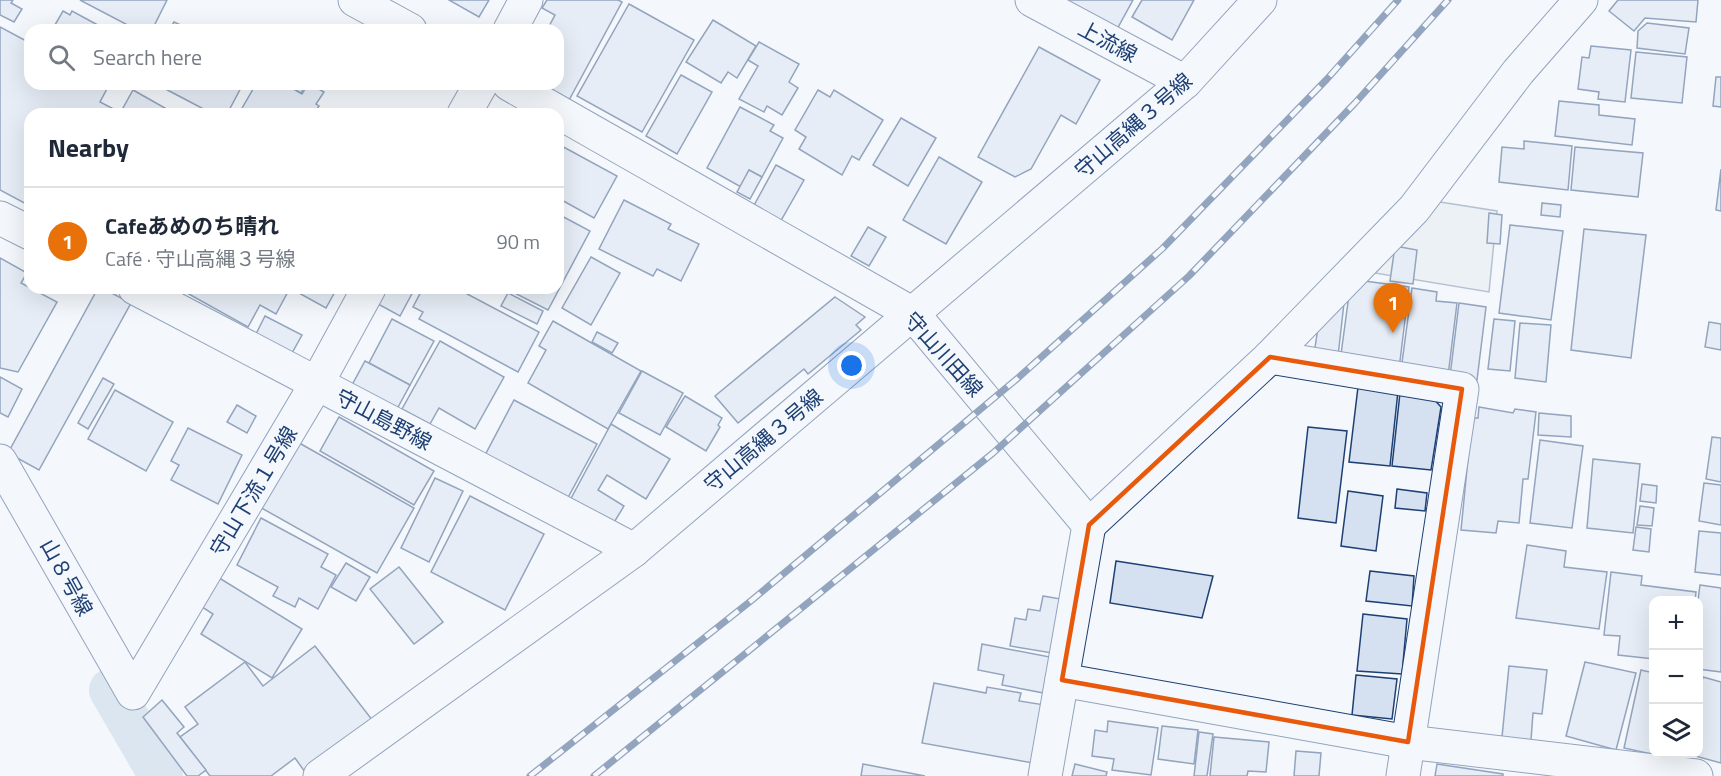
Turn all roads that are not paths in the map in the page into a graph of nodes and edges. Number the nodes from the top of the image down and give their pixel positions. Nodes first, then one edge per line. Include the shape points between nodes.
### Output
1 (355, 0) edge
2 (526, 0) edge
3 (1032, 0) edge
4 (1260, 0) edge
5 (1581, 0) edge
6 (399, 24) edge
7 (513, 24) edge
8 (1185, 82) junction
9 (477, 90) edge
10 (520, 90) edge
11 (467, 108) edge
12 (551, 108) edge
13 (564, 115) edge
14 (0, 218) edge
15 (24, 230) edge
16 (146, 294) edge
17 (366, 294) edge
18 (913, 314) junction
19 (1270, 357) junction
20 (317, 383) junction
21 (0, 461) edge
22 (1089, 525) junction
23 (634, 550) junction
24 (1062, 680) junction
25 (133, 693) joint
26 (1408, 742) junction
27 (320, 776) edge
28 (1045, 776) edge
29 (1403, 776) edge
30 (1696, 776) edge

1 - 6 street
2 - 7 street
3 - 8 street, 上流線
4 - 8 street, 守山高縄３号線
5 - 19 street via 1518,72 1414,209
8 - 18 street, 守山高縄３号線
9 - 11 street
10 - 12 street, 守山川田線
13 - 18 street, 守山川田線
14 - 15 street
16 - 20 street, 守山島野線
17 - 20 street, 守山下流１号線
18 - 22 street, 守山川田線
18 - 23 street, 守山高縄３号線
19 - 22 street
19 - 26 street via 1462,389
20 - 23 street, 守山島野線
20 - 25 street, 守山下流１号線
21 - 25 street, 山８号線
22 - 24 street
23 - 27 street, 守山高縄３号線
24 - 26 street
24 - 28 street
26 - 29 street
26 - 30 street

